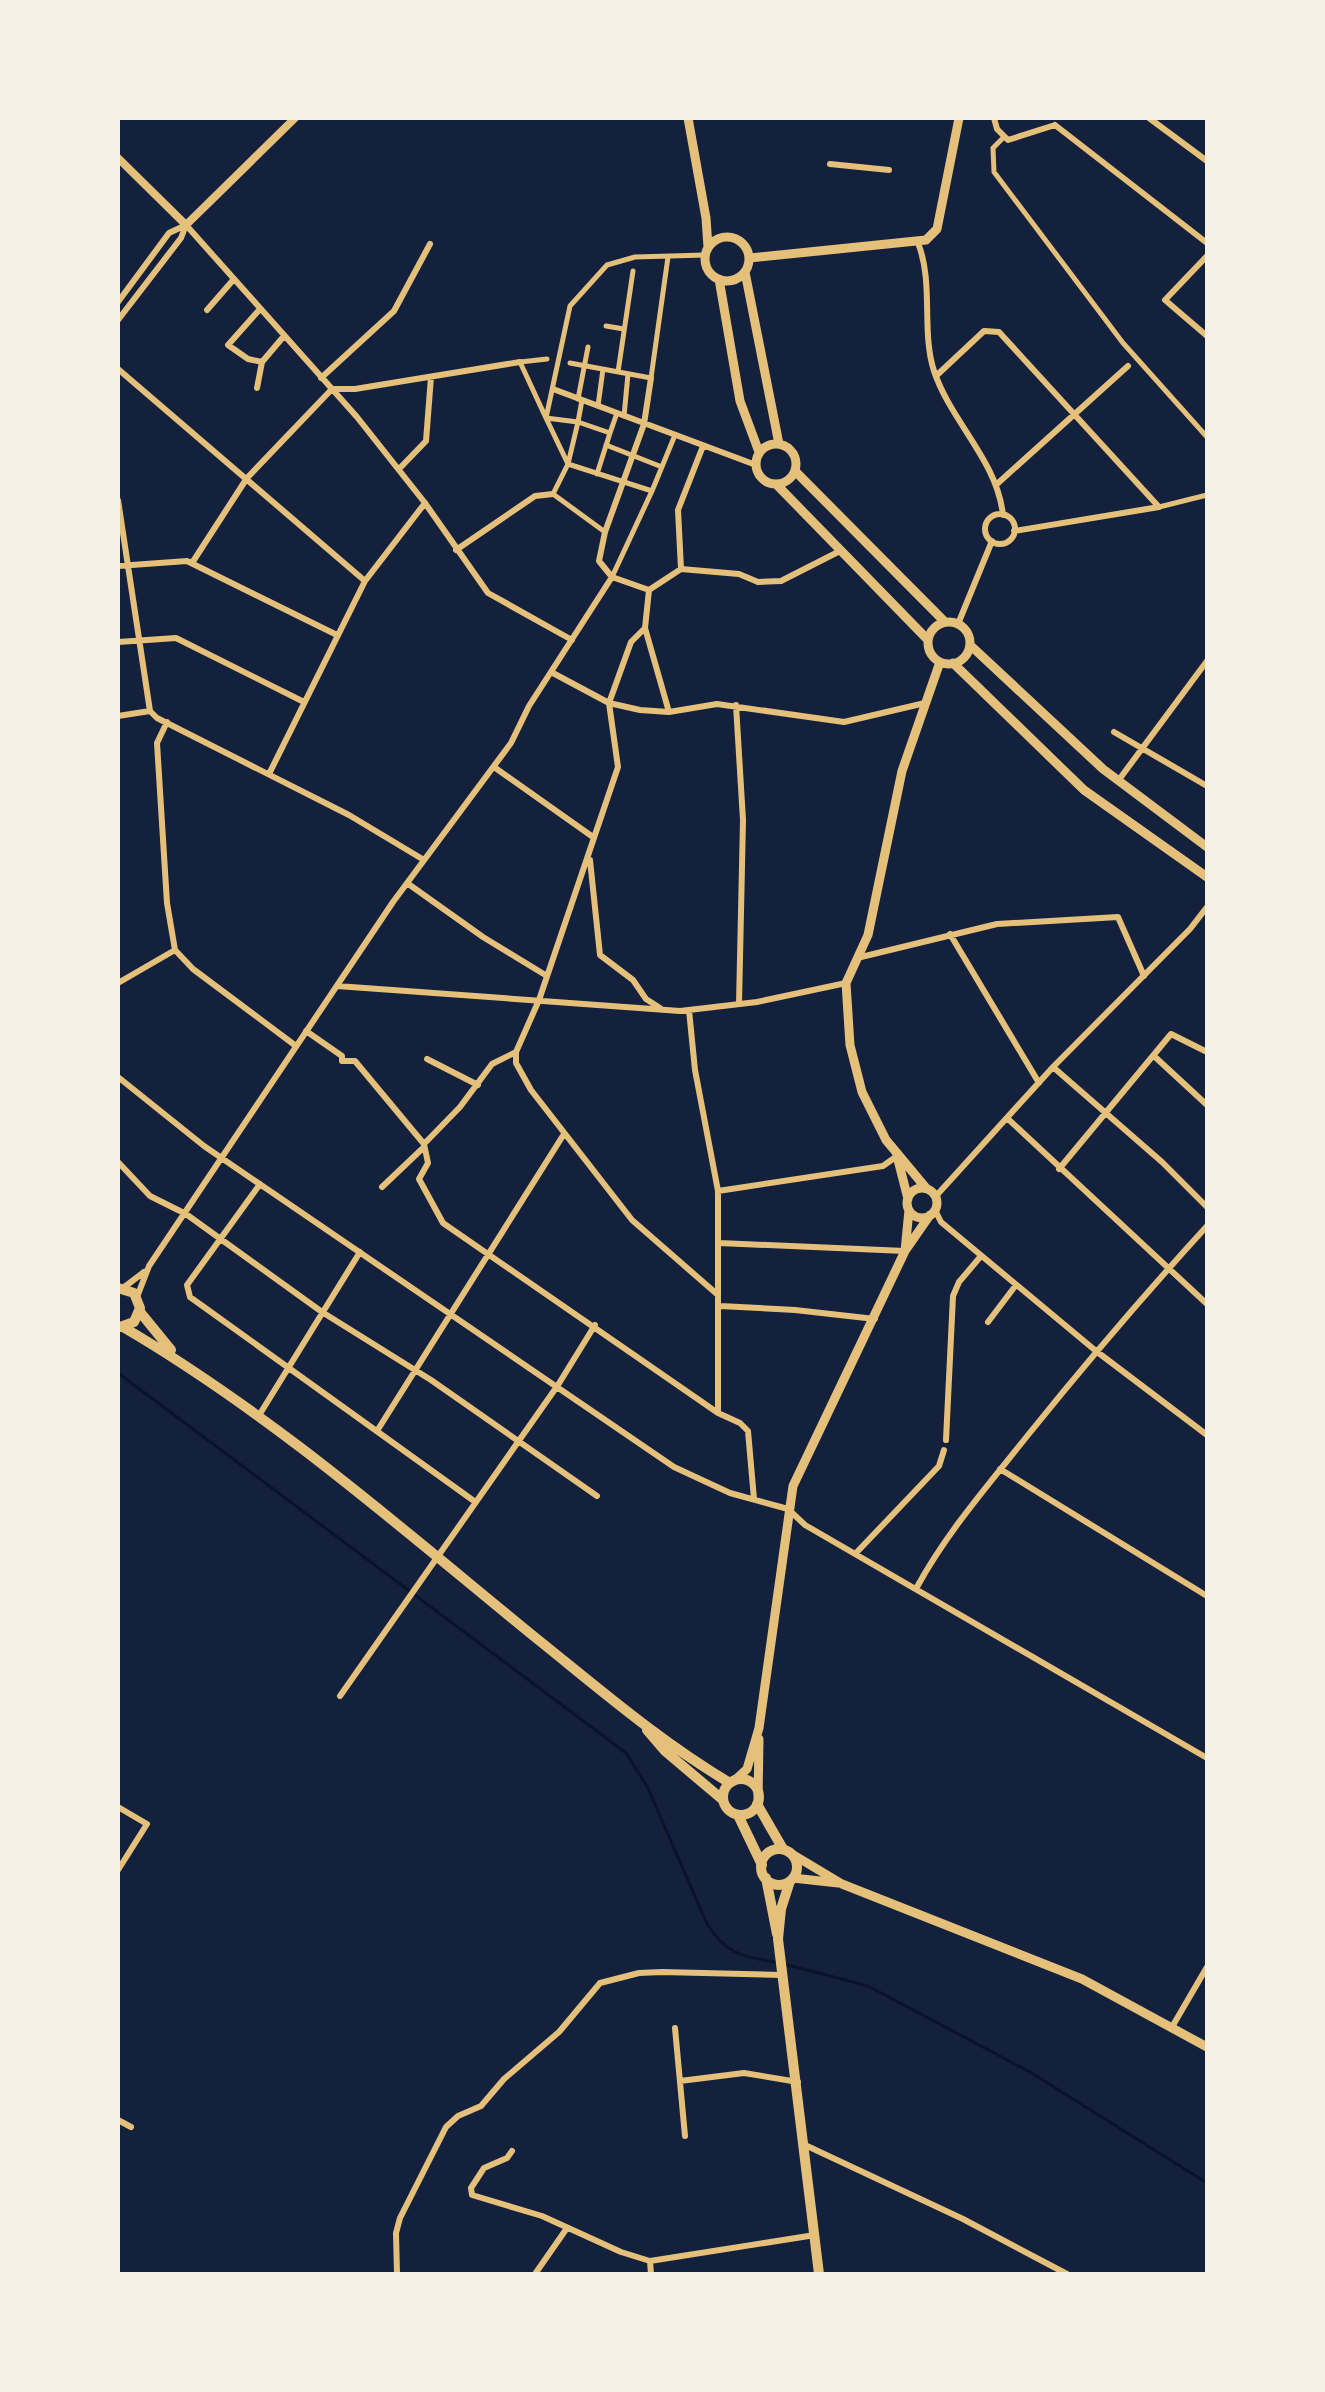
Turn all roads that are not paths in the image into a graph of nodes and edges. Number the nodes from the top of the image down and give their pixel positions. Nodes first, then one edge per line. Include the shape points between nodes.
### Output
1 (295, 118) edge
2 (688, 118) edge
3 (959, 118) edge
4 (994, 118) edge
5 (1061, 118) edge
6 (1149, 118) edge
7 (1055, 125) junction
8 (1003, 138) junction
9 (118, 158) edge
10 (1207, 161) edge
11 (830, 164) dead end
12 (889, 170) dead end
13 (706, 218) junction
14 (186, 225) junction
15 (722, 237) junction
16 (918, 243) junction
17 (1207, 243) edge
18 (430, 244) dead end
19 (706, 251) junction
20 (1207, 256) edge
21 (668, 257) junction
22 (750, 258) junction
23 (633, 271) dead end
24 (745, 272) junction
25 (234, 279) junction
26 (719, 279) junction
27 (118, 302) edge
28 (260, 309) junction
29 (207, 310) dead end
30 (118, 320) edge
31 (606, 326) dead end
32 (624, 329) junction
33 (284, 336) junction
34 (1207, 336) edge
35 (588, 347) dead end
36 (547, 359) dead end
37 (262, 362) junction
38 (520, 362) junction
39 (570, 363) dead end
40 (584, 366) junction
41 (1128, 366) dead end
42 (118, 369) edge
43 (603, 369) junction
44 (618, 372) junction
45 (628, 374) junction
46 (936, 376) junction
47 (431, 377) junction
48 (321, 378) junction
49 (651, 378) junction
50 (257, 388) dead end
51 (332, 389) junction
52 (553, 389) junction
53 (580, 400) junction
54 (598, 406) junction
55 (1073, 412) junction
56 (620, 415) junction
57 (546, 418) junction
58 (578, 422) junction
59 (644, 424) junction
60 (610, 433) junction
61 (675, 435) junction
62 (1207, 437) edge
63 (779, 444) junction
64 (606, 445) junction
65 (703, 446) junction
66 (759, 452) junction
67 (633, 456) junction
68 (568, 464) junction
69 (756, 465) junction
70 (662, 467) junction
71 (399, 469) junction
72 (795, 471) junction
73 (597, 474) junction
74 (247, 478) junction
75 (623, 482) junction
76 (776, 484) junction
77 (997, 484) junction
78 (652, 491) junction
79 (553, 494) junction
80 (1207, 495) edge
81 (118, 500) edge
82 (425, 503) junction
83 (1159, 507) junction
84 (1003, 515) junction
85 (1014, 531) junction
86 (605, 532) junction
87 (992, 541) junction
88 (456, 550) junction
89 (838, 552) junction
90 (192, 563) junction
91 (128, 565) junction
92 (118, 566) edge
93 (681, 569) junction
94 (612, 577) junction
95 (365, 581) junction
96 (649, 590) junction
97 (945, 622) junction
98 (958, 624) junction
99 (645, 628) junction
100 (337, 635) junction
101 (139, 639) junction
102 (572, 640) junction
103 (928, 640) junction
104 (118, 642) edge
105 (970, 645) junction
106 (1207, 661) edge
107 (940, 662) junction
108 (953, 663) junction
109 (551, 672) junction
110 (304, 702) junction
111 (609, 703) junction
112 (925, 703) junction
113 (736, 705) junction
114 (150, 711) junction
115 (669, 712) junction
116 (118, 716) edge
117 (167, 722) junction
118 (1114, 732) dead end
119 (1143, 751) junction
120 (494, 767) junction
121 (269, 774) junction
122 (1118, 781) junction
123 (1207, 786) edge
124 (593, 837) junction
125 (1207, 847) edge
126 (589, 857) junction
127 (424, 860) junction
128 (1207, 877) edge
129 (407, 883) junction
130 (1207, 907) edge
131 (950, 934) junction
132 (175, 950) junction
133 (857, 958) junction
134 (547, 976) junction
135 (1144, 976) junction
136 (118, 983) edge
137 (846, 983) junction
138 (337, 986) junction
139 (539, 1000) junction
140 (739, 1004) junction
141 (663, 1010) junction
142 (689, 1010) junction
143 (306, 1031) junction
144 (296, 1046) junction
145 (516, 1052) junction
146 (1207, 1052) edge
147 (1154, 1056) junction
148 (427, 1059) dead end
149 (1053, 1067) junction
150 (118, 1077) edge
151 (1039, 1083) junction
152 (478, 1085) junction
153 (1207, 1105) edge
154 (1106, 1116) junction
155 (1007, 1118) junction
156 (564, 1134) junction
157 (423, 1146) junction
158 (897, 1156) junction
159 (225, 1158) junction
160 (118, 1162) edge
161 (1059, 1169) junction
162 (260, 1184) junction
163 (382, 1187) dead end
164 (926, 1188) junction
165 (718, 1191) junction
166 (936, 1196) junction
167 (908, 1204) junction
168 (1207, 1207) edge
169 (933, 1213) junction
170 (186, 1214) junction
171 (1207, 1226) edge
172 (220, 1239) junction
173 (719, 1243) junction
174 (905, 1251) junction
175 (360, 1252) junction
176 (486, 1255) junction
177 (981, 1256) junction
178 (149, 1266) junction
179 (1168, 1268) junction
180 (1016, 1285) junction
181 (120, 1288) edge
182 (718, 1295) junction
183 (137, 1297) junction
184 (1207, 1304) edge
185 (720, 1306) junction
186 (140, 1312) junction
187 (322, 1312) junction
188 (450, 1312) junction
189 (875, 1319) junction
190 (988, 1322) dead end
191 (595, 1325) junction
192 (121, 1327) edge
193 (1096, 1351) junction
194 (178, 1358) junction
195 (287, 1367) junction
196 (414, 1369) junction
197 (558, 1385) junction
198 (718, 1413) junction
199 (258, 1417) junction
200 (377, 1431) junction
201 (1207, 1435) edge
202 (519, 1439) junction
203 (946, 1440) dead end
204 (944, 1450) dead end
205 (1000, 1469) junction
206 (597, 1496) dead end
207 (754, 1499) junction
208 (474, 1501) junction
209 (788, 1509) junction
210 (857, 1552) junction
211 (436, 1556) junction
212 (917, 1587) junction
213 (1207, 1596) edge
214 (340, 1696) dead end
215 (641, 1723) junction
216 (759, 1728) junction
217 (1207, 1758) edge
218 (732, 1782) junction
219 (723, 1800) junction
220 (757, 1802) junction
221 (118, 1807) edge
222 (738, 1815) junction
223 (788, 1852) junction
224 (762, 1865) junction
225 (118, 1870) edge
226 (766, 1878) junction
227 (792, 1879) junction
228 (842, 1884) junction
229 (778, 1937) junction
230 (1207, 1967) edge
231 (782, 1973) junction
232 (1172, 2027) junction
233 (675, 2028) dead end
234 (1207, 2047) edge
235 (680, 2081) junction
236 (798, 2082) junction
237 (118, 2120) edge
238 (131, 2127) dead end
239 (685, 2136) dead end
240 (805, 2145) junction
241 (512, 2151) dead end
242 (567, 2228) junction
243 (815, 2235) junction
244 (650, 2261) junction
245 (397, 2274) edge
246 (535, 2274) edge
247 (651, 2274) edge
248 (819, 2274) edge
249 (1067, 2274) edge

1 - 14 street
2 - 13 main road
3 - 16 main road via 937,229
4 - 8 street
5 - 7 street
6 - 10 street
7 - 8 street via 1020,138
7 - 17 street
8 - 62 street via 993,148 994,172 1123,343
9 - 14 street
11 - 12 street
13 - 15 main road
13 - 19 main road
14 - 25 street
14 - 27 street via 169,233
14 - 30 street
15 - 19 main road
15 - 22 main road via 741,241
16 - 22 main road
16 - 46 street
18 - 48 street via 394,311
19 - 21 street
19 - 26 main road via 707,268
20 - 34 street via 1165,300
21 - 49 street
21 - 52 street via 635,257 607,265 570,306
22 - 24 main road
23 - 32 street
24 - 26 main road via 733,280
24 - 63 main road
25 - 28 street
25 - 29 street
26 - 66 main road via 740,401
28 - 33 street
28 - 37 street via 228,345
31 - 32 street
32 - 44 street
33 - 37 street
33 - 48 street
35 - 40 street
36 - 38 street
37 - 50 street
38 - 47 street
38 - 57 street
39 - 40 street
40 - 43 street
40 - 53 street
41 - 55 street
42 - 74 street
43 - 44 street
43 - 54 street
44 - 45 street
45 - 49 street
45 - 56 street
46 - 55 street via 984,331 994,330
46 - 77 street
47 - 51 street
47 - 71 street via 426,441
48 - 51 street
49 - 59 street
51 - 71 street
51 - 74 street
52 - 53 street
52 - 57 street
53 - 54 street
53 - 58 street
54 - 56 street
55 - 77 street
55 - 83 street
56 - 59 street
56 - 60 street
57 - 58 street
57 - 68 street
58 - 60 street
58 - 68 street
59 - 61 street
59 - 67 street
60 - 64 street
61 - 65 street
61 - 70 street
63 - 66 main road
63 - 72 main road via 793,454
64 - 67 street
64 - 73 street
65 - 69 street
65 - 93 street via 678,510
66 - 69 main road
67 - 70 street
67 - 75 street
68 - 73 street
68 - 79 street
69 - 76 main road via 760,476
70 - 78 street
71 - 82 street
72 - 76 main road
72 - 97 main road
73 - 75 street
74 - 90 street
74 - 95 street
75 - 78 street
75 - 86 street
76 - 89 main road
77 - 84 street
78 - 94 street
79 - 86 street
79 - 88 street via 535,496
80 - 83 street
81 - 91 street
82 - 88 street
82 - 95 street
83 - 85 street
84 - 85 street via 1012,521
84 - 87 street via 986,525
85 - 87 street via 1006,543
86 - 94 street via 599,561
87 - 98 street
88 - 102 street via 488,593
89 - 93 street via 781,581
89 - 103 main road
90 - 91 street
90 - 100 street
91 - 92 street
91 - 101 street
93 - 96 street
94 - 96 street
94 - 102 street
95 - 100 street
96 - 99 street
97 - 98 main road
97 - 103 main road via 933,628
98 - 105 main road via 968,632
99 - 111 street via 631,642
99 - 115 street
100 - 110 street
101 - 104 street
101 - 110 street via 176,638
101 - 114 street
102 - 109 street
103 - 107 main road
105 - 108 main road via 965,657
105 - 122 main road
106 - 119 street
107 - 108 main road
107 - 112 main road
108 - 128 main road via 1084,790
109 - 111 street
109 - 120 street
110 - 121 street
111 - 115 street
111 - 124 street via 618,767
112 - 113 street via 844,722
112 - 133 main road via 902,771 868,935
113 - 115 street
113 - 140 street via 743,820
114 - 116 street
114 - 117 street
117 - 121 street
117 - 132 street via 157,743
118 - 119 street
119 - 122 street
119 - 123 street
120 - 124 street
120 - 127 street
121 - 127 street
122 - 125 main road
124 - 126 street
126 - 134 street
126 - 141 street via 600,955
127 - 129 street
129 - 134 street
129 - 138 street
130 - 135 street
131 - 133 street
131 - 135 street via 997,924 1118,917
131 - 151 street
132 - 136 street
132 - 144 street
133 - 137 main road
134 - 139 street
135 - 149 street
137 - 140 street
137 - 158 main road via 855,1069
138 - 139 street
138 - 143 street
139 - 141 street
139 - 145 street
140 - 142 street
141 - 142 street
142 - 165 street
143 - 144 street
143 - 157 street via 342,1061 355,1061
144 - 159 street
145 - 152 street via 492,1064
145 - 156 street via 519,1071
146 - 147 street via 1171,1034
147 - 153 street
147 - 154 street
148 - 152 street
149 - 151 street
149 - 154 street
150 - 159 street
151 - 155 street
152 - 157 street
154 - 161 street
154 - 168 street
155 - 161 street
155 - 166 street
156 - 176 street
156 - 182 street via 632,1220
157 - 163 street
157 - 176 street via 428,1163 419,1179 443,1223
158 - 164 main road
158 - 165 street via 883,1166
158 - 167 main road
159 - 162 street
159 - 170 street
160 - 170 street via 150,1196
161 - 179 street
162 - 172 street
162 - 175 street
164 - 166 main road
164 - 167 main road via 912,1192
165 - 173 street
166 - 169 main road
167 - 169 main road via 914,1216
167 - 174 main road
169 - 174 main road
169 - 177 street
170 - 172 street
170 - 178 street
171 - 179 street
172 - 187 street
172 - 195 street via 186,1290
173 - 174 street
173 - 182 street
174 - 189 main road
175 - 187 street
175 - 188 street
176 - 188 street
176 - 191 street
177 - 180 street
177 - 203 street via 953,1296
178 - 181 street
178 - 183 street
179 - 184 street
179 - 193 street
180 - 190 street
180 - 193 street
181 - 183 main road
182 - 185 street
183 - 186 main road
185 - 189 street
185 - 198 street
186 - 192 main road via 134,1322
186 - 194 main road
187 - 195 street
187 - 196 street
188 - 196 street
188 - 197 street
189 - 209 main road via 793,1486
191 - 197 street
191 - 198 street
192 - 194 main road
193 - 201 street
193 - 205 street
194 - 199 main road
195 - 199 street
195 - 200 street
196 - 200 street
196 - 202 street
197 - 202 street
197 - 207 street via 674,1467
198 - 207 street via 748,1431
199 - 211 main road
200 - 208 street
202 - 206 street
202 - 208 street
204 - 210 street via 939,1466
205 - 212 street
205 - 213 street
207 - 209 street
208 - 211 street
209 - 210 street via 805,1525
209 - 216 main road
210 - 212 street
211 - 214 street
211 - 215 main road
212 - 217 street
215 - 218 main road
215 - 219 main road
216 - 218 main road via 747,1769
216 - 220 main road
218 - 219 main road
218 - 220 main road via 752,1784
219 - 222 main road
220 - 222 main road via 749,1813
220 - 223 main road
221 - 225 street via 147,1824
222 - 224 main road
223 - 224 main road via 769,1852
223 - 227 main road via 797,1868
223 - 228 main road
224 - 226 main road
226 - 227 main road via 780,1884
226 - 229 main road
227 - 228 main road
227 - 229 main road
228 - 232 main road via 1049,1964
229 - 231 main road
230 - 232 street
231 - 236 main road
231 - 245 street via 651,1972 600,1983 559,2032 481,2106 446,2127 400,2218
232 - 234 main road
233 - 235 street
235 - 236 street via 744,2073
235 - 239 street
236 - 240 main road
237 - 238 street
240 - 243 main road
240 - 249 street
241 - 242 street via 484,2168 472,2195
242 - 244 street
242 - 246 street
243 - 244 street
243 - 248 main road
244 - 247 street

